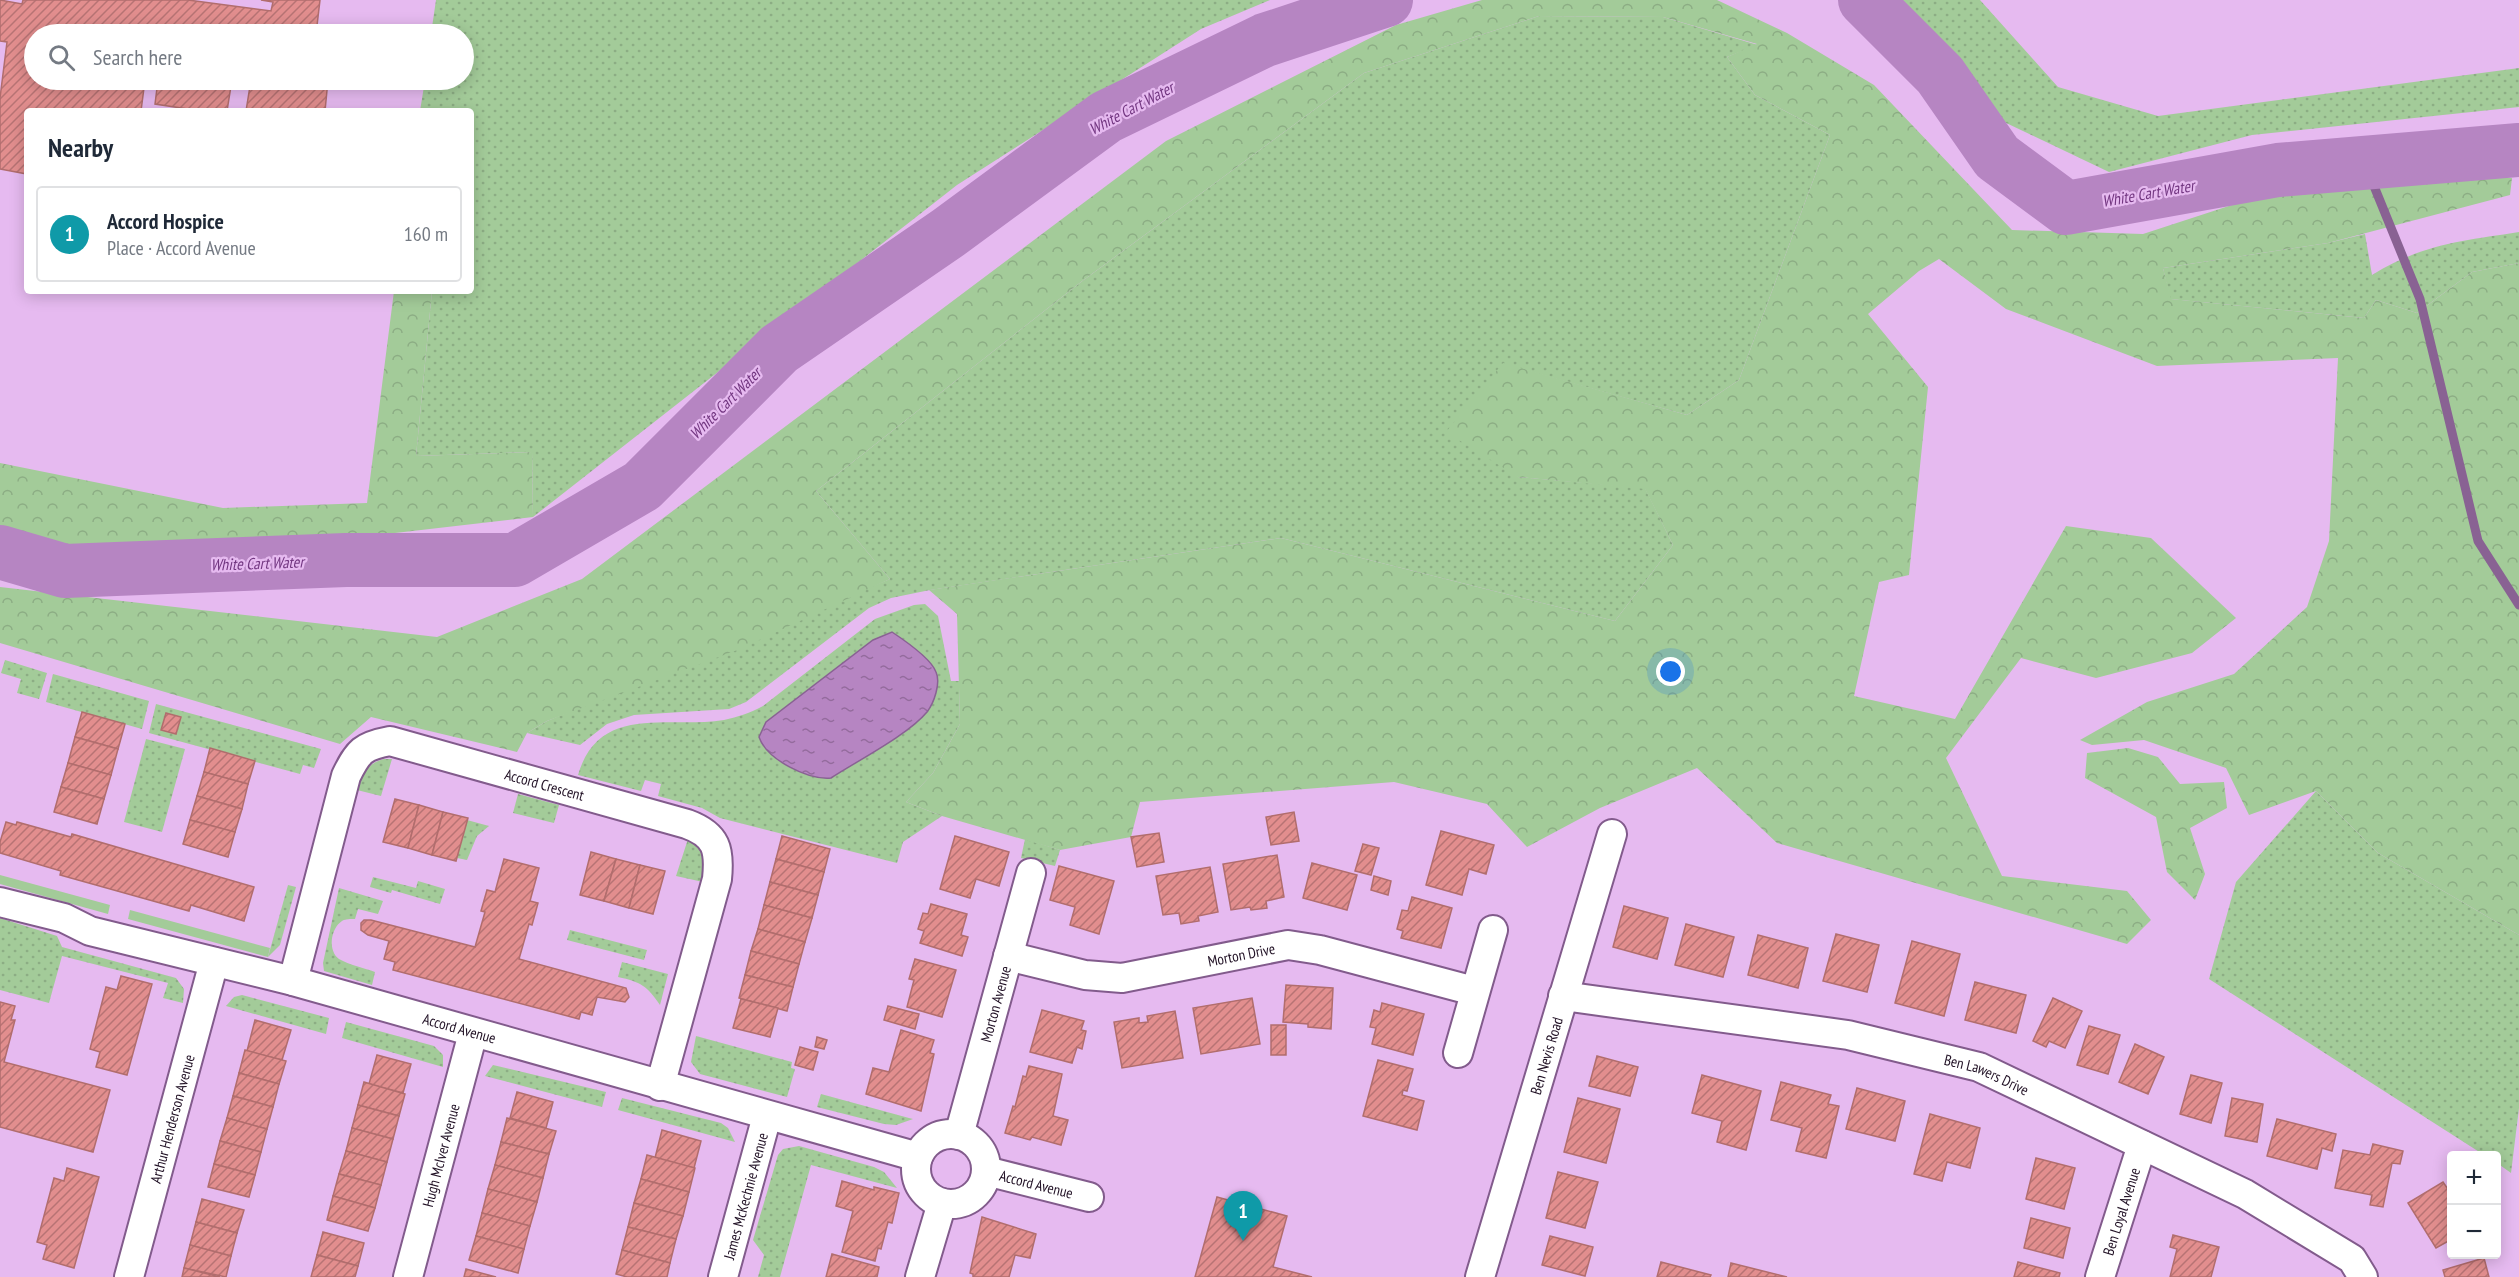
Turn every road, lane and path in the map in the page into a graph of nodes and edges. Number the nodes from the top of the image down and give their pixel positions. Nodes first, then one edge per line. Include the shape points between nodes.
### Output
1 (1612, 834) dead end
2 (1031, 873) dead end
3 (0, 902) edge
4 (1493, 930) dead end
5 (1008, 956) junction
6 (214, 962) junction
7 (293, 981) junction
8 (1474, 991) junction
9 (1563, 996) junction
10 (474, 1033) junction
11 (1458, 1053) dead end
12 (660, 1086) junction
13 (766, 1116) junction
14 (959, 1135) junction
15 (2142, 1145) junction
16 (918, 1157) junction
17 (986, 1171) junction
18 (1089, 1197) dead end
19 (942, 1203) junction
20 (129, 1277) edge
21 (408, 1277) edge
22 (723, 1277) edge
23 (920, 1277) edge
24 (1480, 1277) edge
25 (2100, 1277) edge
26 (2363, 1277) edge

1 - 9 street, Ben Nevis Road
2 - 5 street, Morton Avenue
3 - 6 street, Accord Avenue via 64,918 90,931
4 - 8 street
5 - 8 street, Morton Drive via 1085,975 1122,978 1288,945
5 - 14 street, Morton Avenue
6 - 7 street, Accord Avenue
6 - 20 street, Arthur Henderson Avenue
7 - 10 street, Accord Avenue
7 - 12 street, Accord Crescent via 346,776 356,755 371,745 390,741 691,825 716,844 717,879
8 - 11 street
9 - 15 street, Ben Lawers Drive via 1848,1035 1978,1066
9 - 24 street, Ben Nevis Road
10 - 12 street, Accord Avenue
10 - 21 street, Hugh McIver Avenue
12 - 13 street, Accord Avenue
13 - 16 street, Accord Avenue
13 - 22 street, James McKechnie Avenue
14 - 16 street via 939,1136
14 - 17 street via 976,1144
15 - 25 street, Ben Loyal Avenue
15 - 26 street, Ben Lawers Drive via 2245,1194 2352,1259
16 - 19 street via 917,1180 931,1198
17 - 18 street, Accord Avenue
17 - 19 street via 976,1193 954,1204
19 - 23 street

